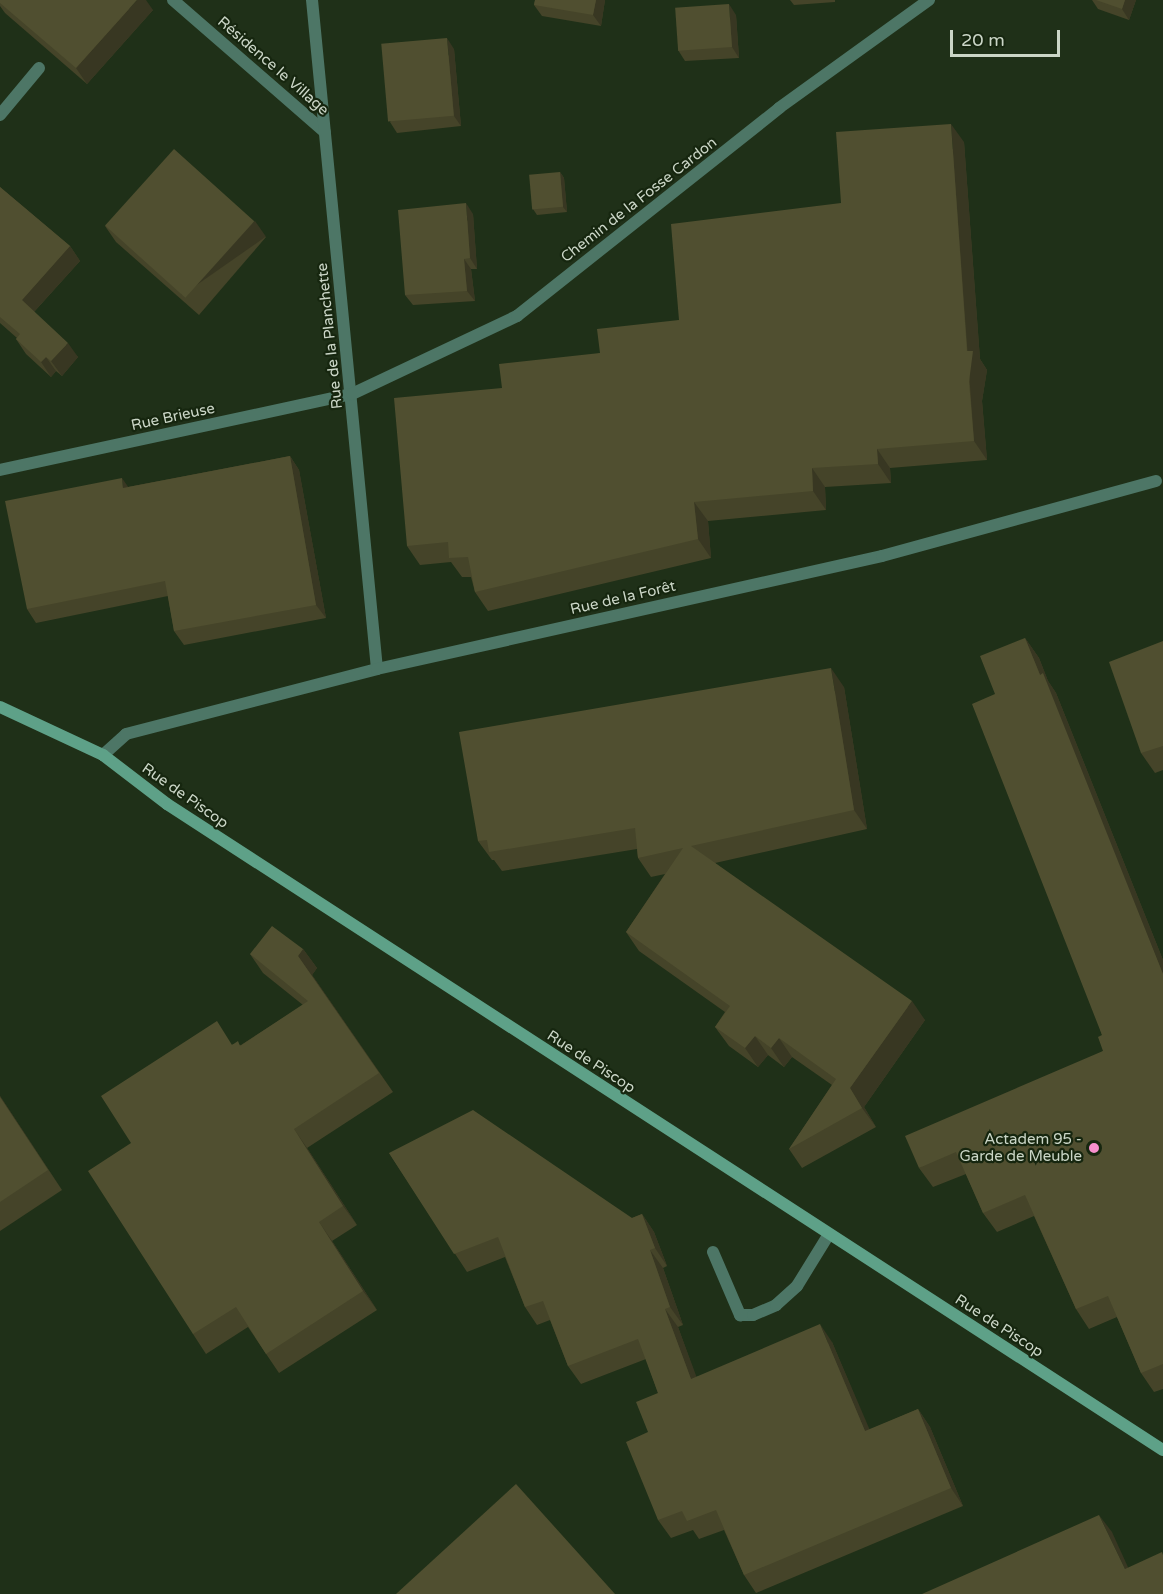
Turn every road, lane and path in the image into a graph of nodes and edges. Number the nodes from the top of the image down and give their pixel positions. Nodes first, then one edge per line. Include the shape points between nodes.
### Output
1 (173, 0) edge
2 (312, 0) edge
3 (929, 0) edge
4 (39, 68) dead end
5 (0, 115) edge
6 (325, 132) junction
7 (352, 394) junction
8 (0, 470) edge
9 (1161, 481) edge
10 (377, 669) junction
11 (0, 707) edge
12 (103, 755) junction
13 (829, 1234) junction
14 (713, 1252) dead end
15 (1163, 1450) edge

1 - 6 street, Résidence le Village
2 - 6 street, Rue de la Planchette
3 - 7 street, Chemin de la Fosse Cardon via 779,108 517,316
4 - 5 street
6 - 7 street, Rue de la Planchette
7 - 8 street, Rue Brieuse
7 - 10 street, Rue de la Planchette
9 - 10 street, Rue de la Forêt via 882,556
10 - 12 street, Rue de la Forêt via 126,734
11 - 12 street, Rue de Piscop
12 - 13 street, Rue de Piscop via 166,804
13 - 14 street via 797,1286 776,1305 753,1315 740,1315
13 - 15 street, Rue de Piscop

